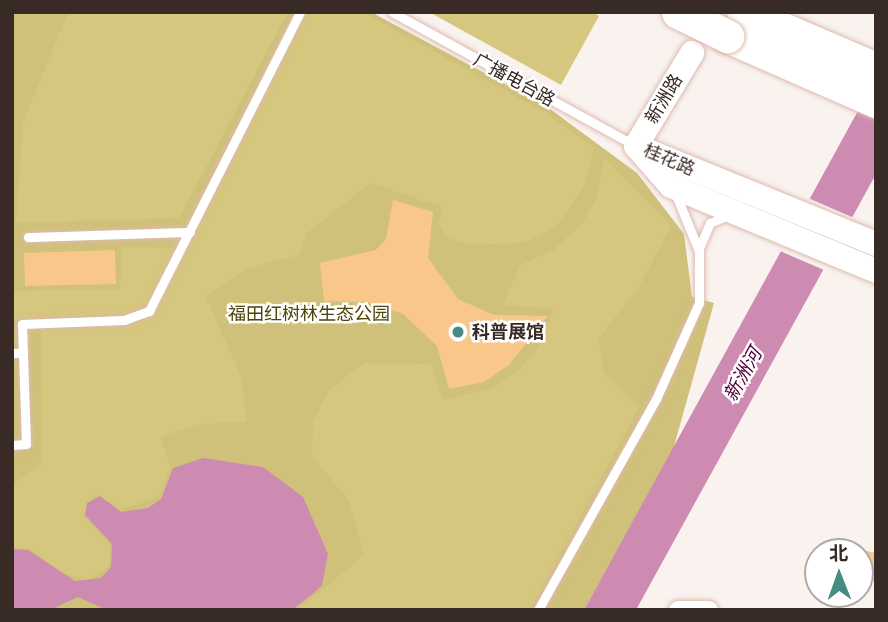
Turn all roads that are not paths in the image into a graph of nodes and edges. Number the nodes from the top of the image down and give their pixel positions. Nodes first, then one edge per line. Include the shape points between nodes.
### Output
1 (300, 12) edge
2 (392, 12) edge
3 (678, 12) edge
4 (739, 21) edge
5 (692, 53) dead end
6 (823, 63) junction
7 (876, 69) edge
8 (876, 101) edge
9 (636, 146) junction
10 (671, 186) junction
11 (732, 200) junction
12 (190, 232) junction
13 (27, 237) dead end
14 (876, 244) edge
15 (699, 251) junction
16 (876, 271) edge
17 (23, 353) junction
18 (12, 354) edge
19 (12, 445) edge
20 (538, 610) edge
21 (678, 610) edge
22 (709, 610) edge

1 - 12 lane
2 - 9 lane, 广播电台路
3 - 4 highway, bridge
4 - 6 highway
5 - 9 main road, 新洲路
6 - 7 highway
6 - 8 highway
9 - 10 main road, 桂花路
9 - 11 main road, 桂花路
10 - 11 main road, 桂花路
10 - 15 lane
11 - 14 main road, 桂花路
11 - 15 lane via 710,223
11 - 16 main road, 桂花路
12 - 13 lane
12 - 17 lane via 149,311 124,320 22,324
15 - 20 lane via 702,286 680,353
17 - 18 lane
17 - 19 lane via 26,444
21 - 22 street

